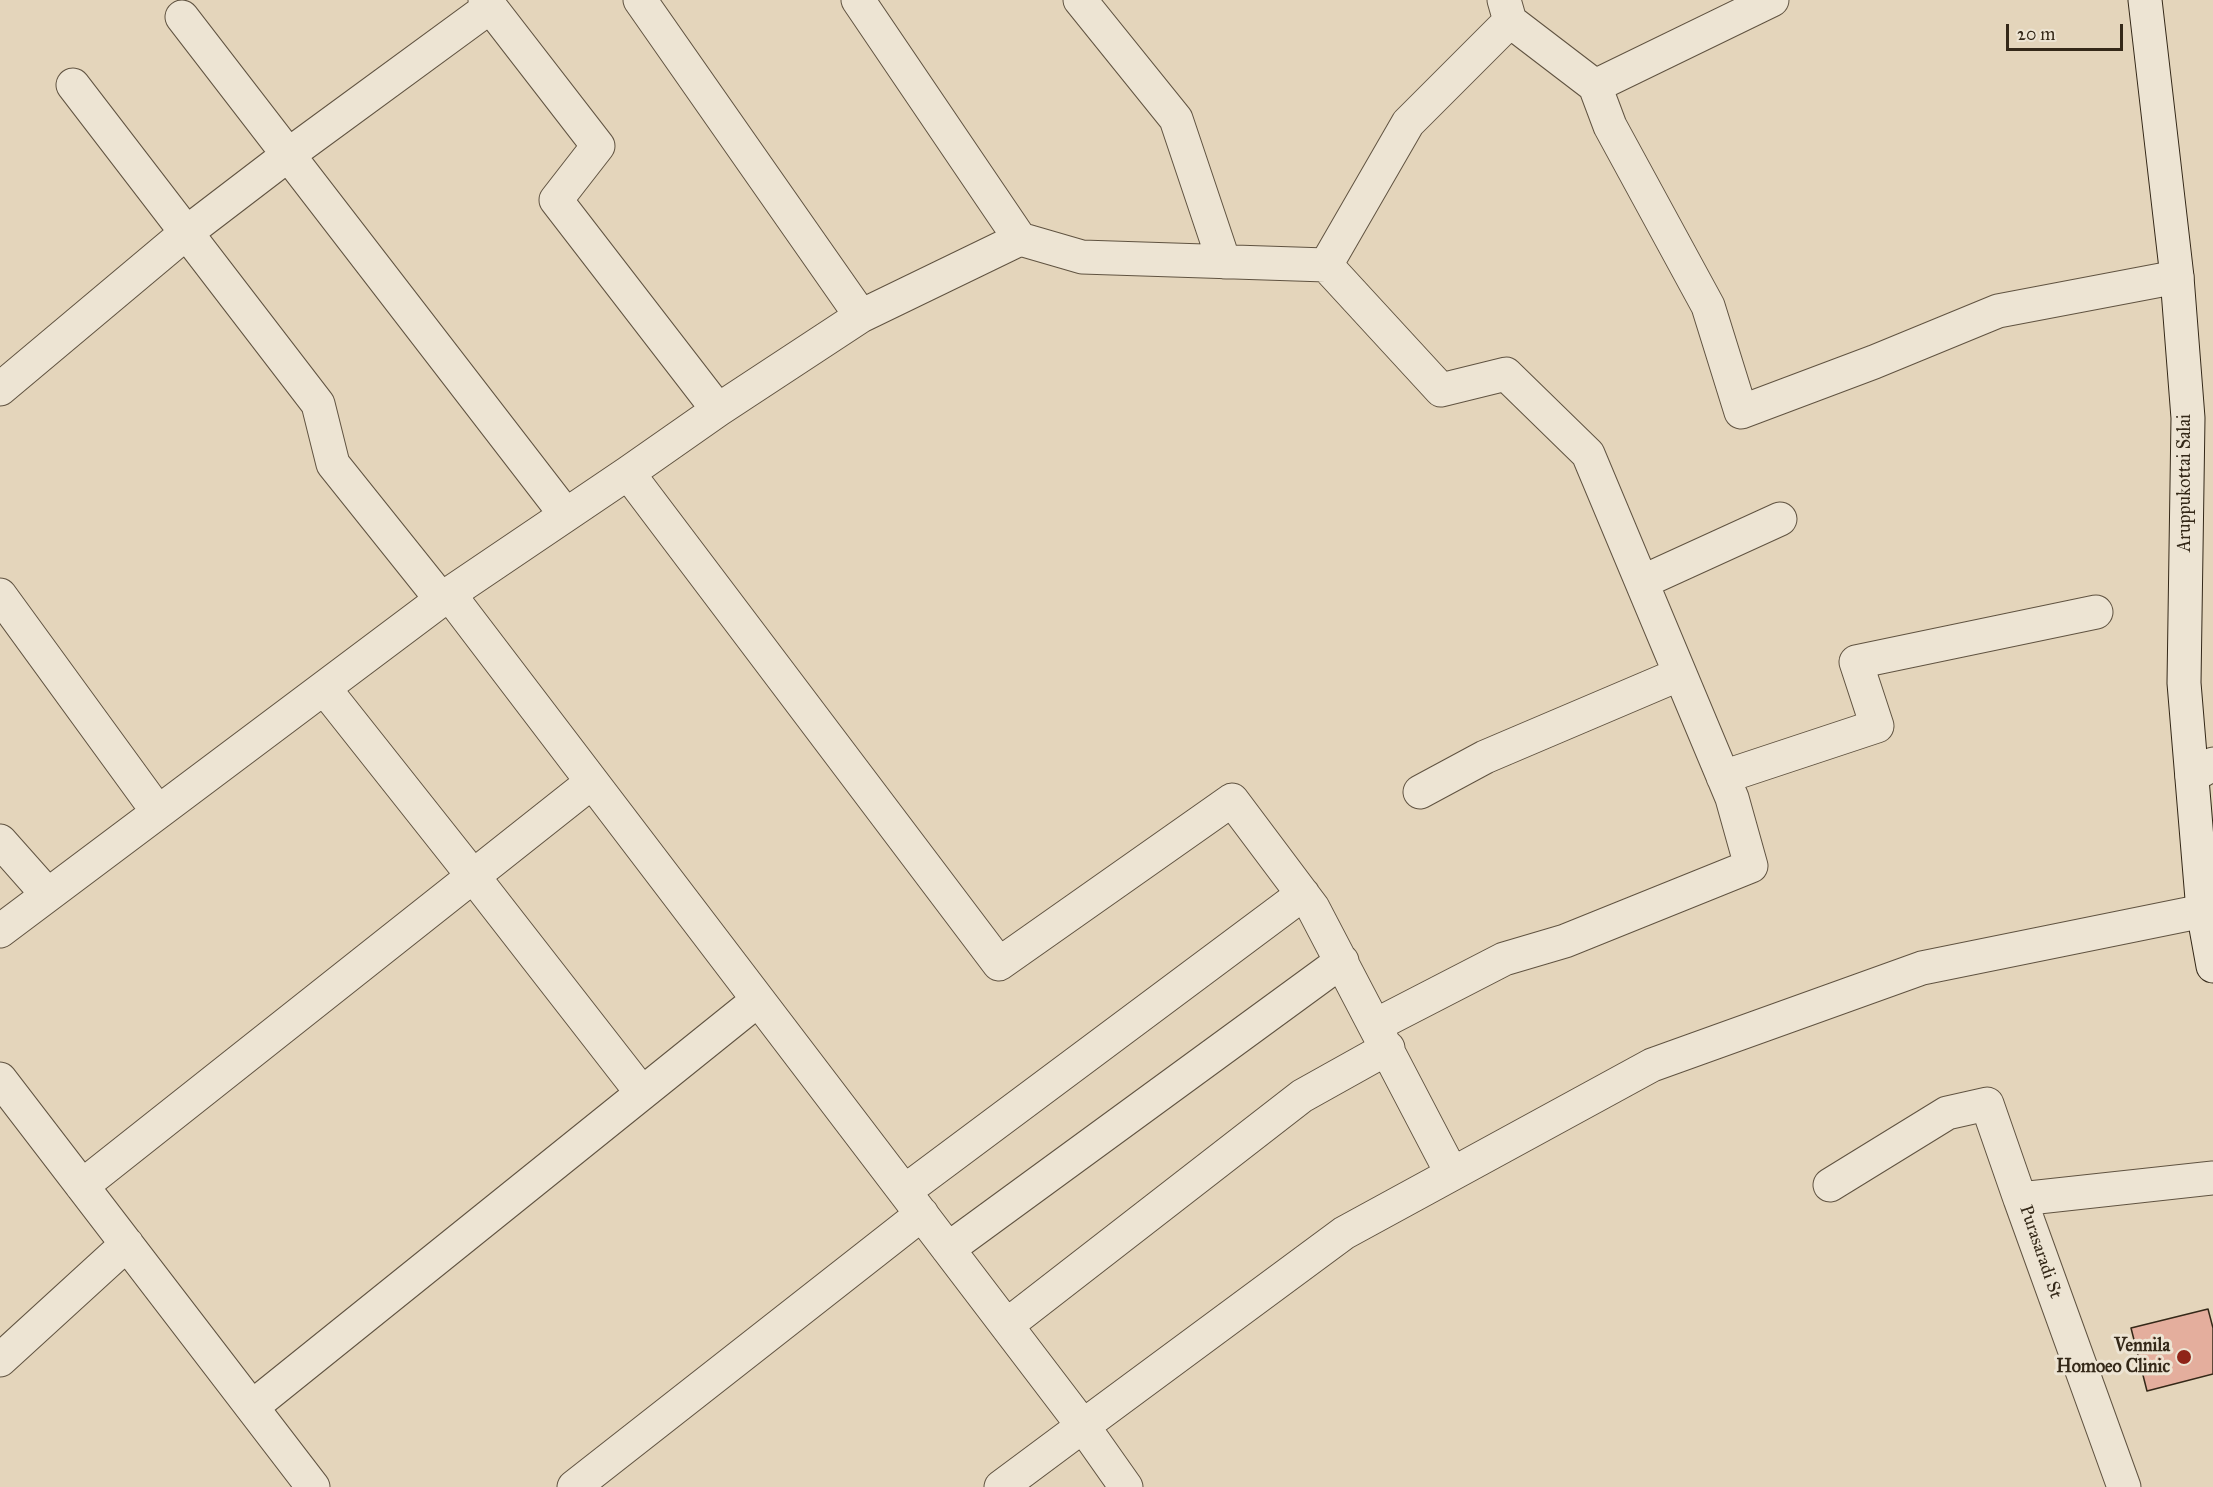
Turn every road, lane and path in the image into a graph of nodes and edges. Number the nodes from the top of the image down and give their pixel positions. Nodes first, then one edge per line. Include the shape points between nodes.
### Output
1 (640, 0) edge
2 (858, 0) edge
3 (1080, 0) edge
4 (1772, 0) edge
5 (2145, 0) edge
6 (488, 3) edge
7 (1507, 11) edge
8 (182, 17) dead end
9 (73, 85) dead end
10 (1595, 86) junction
11 (288, 155) junction
12 (186, 233) junction
13 (1020, 239) junction
14 (1224, 262) junction
15 (1326, 265) junction
16 (2177, 277) junction
17 (861, 316) junction
18 (0, 389) edge
19 (718, 410) junction
20 (628, 473) junction
21 (566, 515) junction
22 (1780, 519) dead end
23 (1642, 582) junction
24 (0, 595) edge
25 (445, 596) junction
26 (2096, 612) dead end
27 (1680, 674) junction
28 (324, 688) junction
29 (2202, 770) edge
30 (1723, 777) junction
31 (592, 782) junction
32 (1420, 792) dead end
33 (158, 812) junction
34 (0, 841) edge
35 (473, 876) junction
36 (1303, 894) junction
37 (48, 895) junction
38 (2204, 911) junction
39 (0, 931) edge
40 (1342, 961) junction
41 (2213, 966) edge
42 (758, 1000) junction
43 (1382, 1037) junction
44 (0, 1079) edge
45 (642, 1093) junction
46 (1452, 1173) junction
47 (2213, 1178) edge
48 (1830, 1185) dead end
49 (82, 1186) junction
50 (2020, 1199) junction
51 (913, 1202) junction
52 (127, 1244) junction
53 (948, 1249) junction
54 (1007, 1325) junction
55 (0, 1360) edge
56 (252, 1407) junction
57 (1083, 1426) junction
58 (313, 1487) edge
59 (574, 1487) edge
60 (1001, 1487) edge
61 (1126, 1487) edge
62 (2124, 1487) edge

1 - 17 street
2 - 13 street
3 - 14 street via 1176,119
4 - 10 street
5 - 16 street, Aruppukottai Salai
6 - 11 street
6 - 19 street via 598,146 556,200
7 - 10 street
7 - 15 street via 1408,123
8 - 11 street
9 - 12 street
10 - 16 street via 1610,126 1708,306 1741,412 1998,311
11 - 12 street
11 - 21 street
12 - 18 street
12 - 25 street via 318,404 333,464
13 - 14 street via 1082,257
13 - 17 street
14 - 15 street
15 - 23 street via 1442,390 1506,374 1588,454
16 - 29 street, Aruppukottai Salai via 2188,418 2184,683
17 - 19 street
19 - 20 street
20 - 21 street
20 - 36 street via 999,964 1232,800
21 - 25 street
22 - 23 street
23 - 27 street
24 - 33 street
25 - 28 street
25 - 31 street
26 - 30 street via 1856,662 1877,726
27 - 30 street
27 - 32 street via 1485,757
28 - 33 street
28 - 35 street
29 - 38 street, Aruppukottai Salai
30 - 43 street via 1751,867 1565,941 1504,959
31 - 35 street
31 - 42 street
33 - 37 street
34 - 37 street
35 - 45 street
35 - 49 street
36 - 40 street
36 - 51 street
37 - 39 street
38 - 41 street, Aruppukottai Salai
38 - 46 street via 1922,968 1652,1065
40 - 43 street
40 - 53 street
42 - 45 street
42 - 51 street
43 - 46 street
43 - 54 street
44 - 49 street
45 - 56 street
46 - 57 street via 1344,1233
47 - 50 street, Purasaradi St
48 - 50 street via 1947,1113 1987,1104
49 - 52 street
50 - 62 street, Purasaradi St
51 - 53 street
51 - 59 street
52 - 55 street
52 - 56 street
53 - 54 street
54 - 57 street
56 - 58 street
57 - 60 street
57 - 61 street

